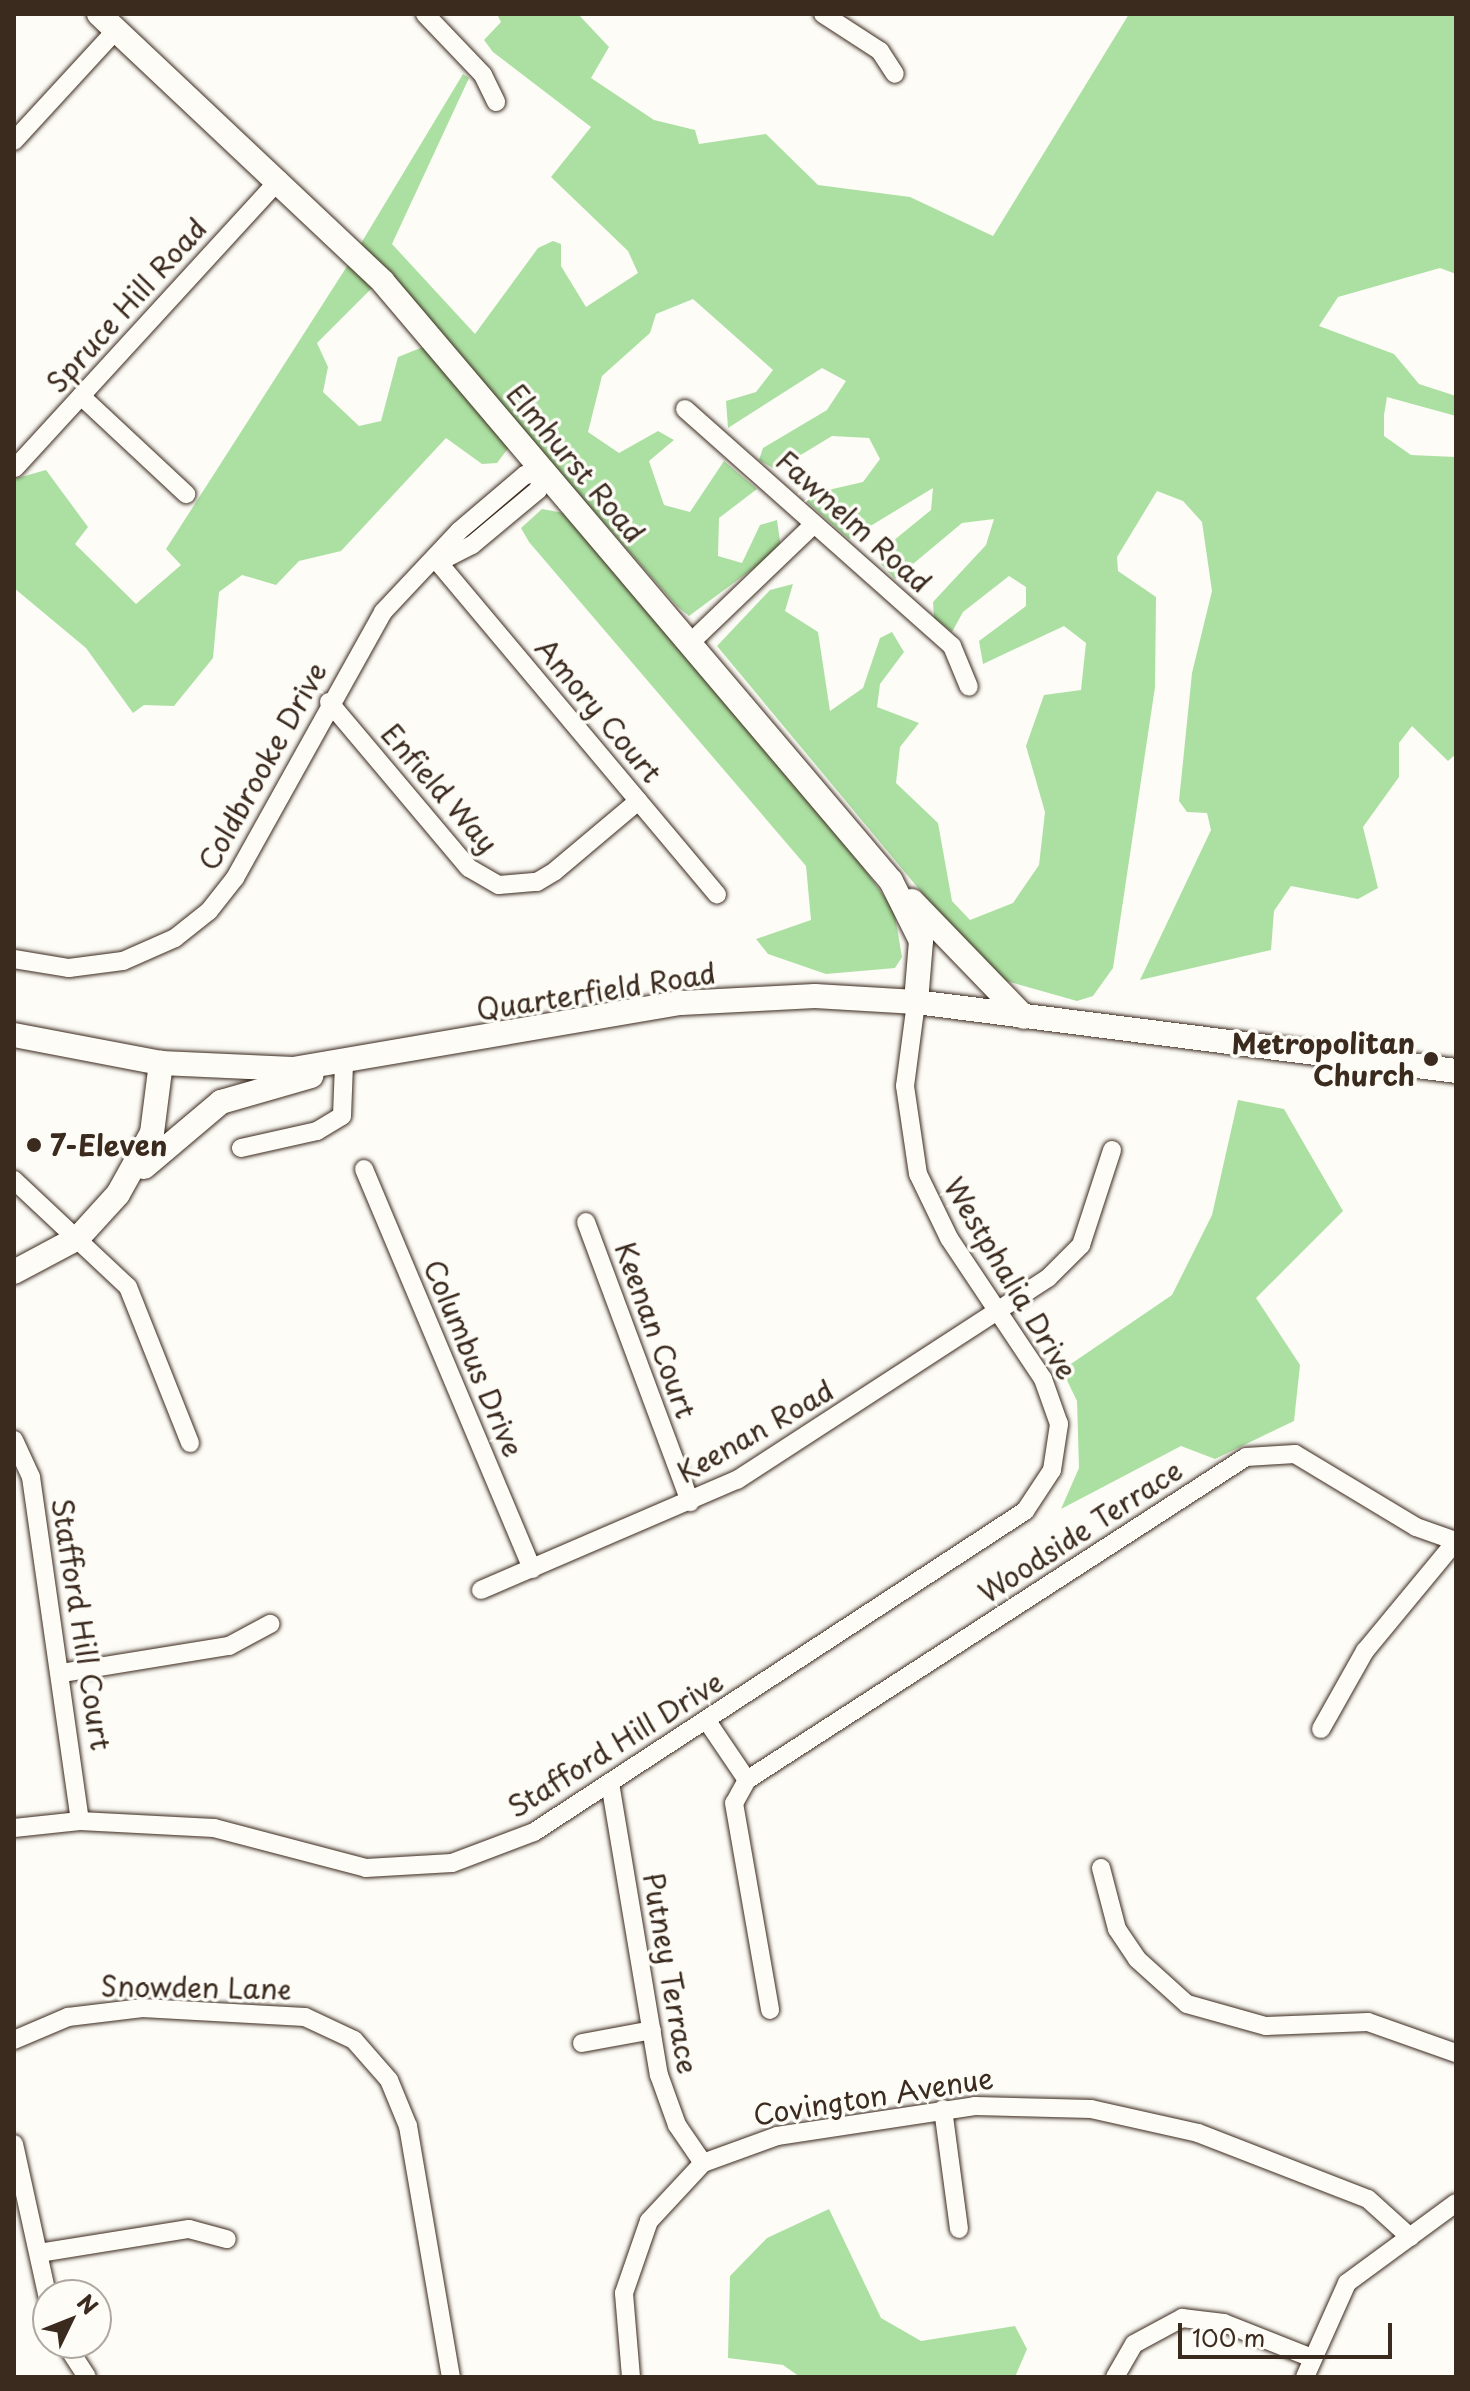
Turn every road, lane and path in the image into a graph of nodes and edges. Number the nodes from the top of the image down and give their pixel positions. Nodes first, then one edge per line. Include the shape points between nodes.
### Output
1 (425, 14) edge
2 (823, 14) edge
3 (108, 22) edge
4 (895, 74) dead end
5 (496, 102) dead end
6 (14, 141) edge
7 (279, 180) junction
8 (81, 396) junction
9 (685, 409) dead end
10 (15, 468) edge
11 (544, 472) junction
12 (186, 494) dead end
13 (814, 524) junction
14 (438, 562) junction
15 (689, 644) junction
16 (969, 687) dead end
17 (329, 702) junction
18 (638, 801) junction
19 (891, 881) junction
20 (717, 894) dead end
21 (14, 959) edge
22 (916, 1002) junction
23 (1024, 1017) junction
24 (14, 1035) edge
25 (161, 1063) junction
26 (338, 1065) junction
27 (1456, 1071) edge
28 (241, 1148) dead end
29 (1112, 1150) dead end
30 (364, 1169) dead end
31 (14, 1180) edge
32 (118, 1194) junction
33 (586, 1222) dead end
34 (78, 1238) junction
35 (14, 1272) edge
36 (998, 1311) junction
37 (14, 1440) edge
38 (1059, 1440) joint
39 (190, 1443) dead end
40 (690, 1502) junction
41 (1456, 1541) edge
42 (532, 1569) junction
43 (481, 1590) dead end
44 (270, 1624) dead end
45 (62, 1673) junction
46 (707, 1721) junction
47 (1321, 1729) dead end
48 (747, 1780) junction
49 (610, 1783) junction
50 (80, 1821) junction
51 (14, 1828) edge
52 (1101, 1868) dead end
53 (770, 2010) dead end
54 (652, 2030) junction
55 (14, 2040) edge
56 (582, 2043) dead end
57 (1456, 2053) edge
58 (943, 2109) junction
59 (14, 2144) edge
60 (703, 2163) junction
61 (1456, 2203) edge
62 (959, 2229) dead end
63 (1410, 2237) junction
64 (227, 2239) dead end
65 (39, 2253) junction
66 (44, 2279) edge
67 (1312, 2358) junction
68 (75, 2359) edge
69 (87, 2377) edge
70 (451, 2377) edge
71 (631, 2377) edge
72 (1115, 2377) edge
73 (1305, 2377) edge

1 - 5 street via 483,75
2 - 4 street via 880,51
3 - 6 street
3 - 7 main road, Elmhurst Road
7 - 8 street, Spruce Hill Road
7 - 11 main road, Elmhurst Road via 383,282
8 - 10 street, Spruce Hill Road
8 - 12 street
9 - 13 street, Fawnelm Road
11 - 14 street, Coldbrooke Drive via 525,475 459,531
11 - 15 main road, Elmhurst Road
13 - 15 street
13 - 16 street, Fawnelm Road via 952,646
14 - 17 street, Coldbrooke Drive via 383,612
14 - 18 street, Amory Court
15 - 19 main road, Elmhurst Road
17 - 18 street, Enfield Way via 469,868 499,885 546,877
17 - 21 street, Coldbrooke Drive via 235,878 193,925 150,952 97,967
18 - 20 street, Amory Court
19 - 22 main road, Elmhurst Road via 921,941
19 - 23 main road
22 - 23 main road, Quarterfield Road
22 - 26 main road, Quarterfield Road via 802,996 681,1003
22 - 36 street, Westphalia Drive via 905,1086 918,1174 931,1208
23 - 27 main road, Quarterfield Road
24 - 25 main road, Quarterfield Road
25 - 26 main road, Quarterfield Road
25 - 32 main road via 152,1133
26 - 28 street via 342,1116 317,1131
26 - 32 main road via 213,1107
29 - 36 street, Keenan Road via 1081,1245
30 - 42 street, Columbus Drive
31 - 34 street
32 - 34 main road
33 - 40 street, Keenan Court
34 - 35 main road
34 - 39 street via 128,1287
36 - 38 street, Westphalia Drive via 1043,1379
36 - 40 street, Keenan Road via 768,1462
37 - 45 street, Stafford Hill Court via 31,1477
38 - 46 street, Stafford Hill Drive via 1045,1485 1012,1521
40 - 42 street, Keenan Road
41 - 47 street, Woodside Terrace via 1365,1651
41 - 48 street, Woodside Terrace via 1416,1527 1295,1454 1246,1457
42 - 43 street, Keenan Road
44 - 45 street via 229,1646
45 - 50 street, Stafford Hill Court
46 - 48 street
46 - 49 street, Stafford Hill Drive
48 - 53 street via 734,1803
49 - 50 street, Stafford Hill Drive via 508,1844 417,1870 342,1865 214,1828
49 - 54 street, Putney Terrace
50 - 51 street, Stafford Hill Drive
52 - 57 street via 1117,1929 1137,1959 1187,2004 1266,2026 1368,2022
54 - 56 street
54 - 60 street, Putney Terrace via 666,2101
55 - 70 street, Snowden Lane via 68,2017 142,2008 305,2017 354,2040 389,2080 408,2126
58 - 60 street, Covington Avenue via 777,2136
58 - 62 street
58 - 63 street, Covington Avenue via 1046,2105 1164,2122 1368,2199
59 - 65 street
60 - 71 street, Covington Avenue via 662,2202 629,2268 623,2318
61 - 63 street
63 - 67 street via 1347,2283
64 - 65 street via 189,2229
65 - 66 street
67 - 72 street via 1224,2323 1182,2318 1134,2344
67 - 73 street
68 - 69 street

